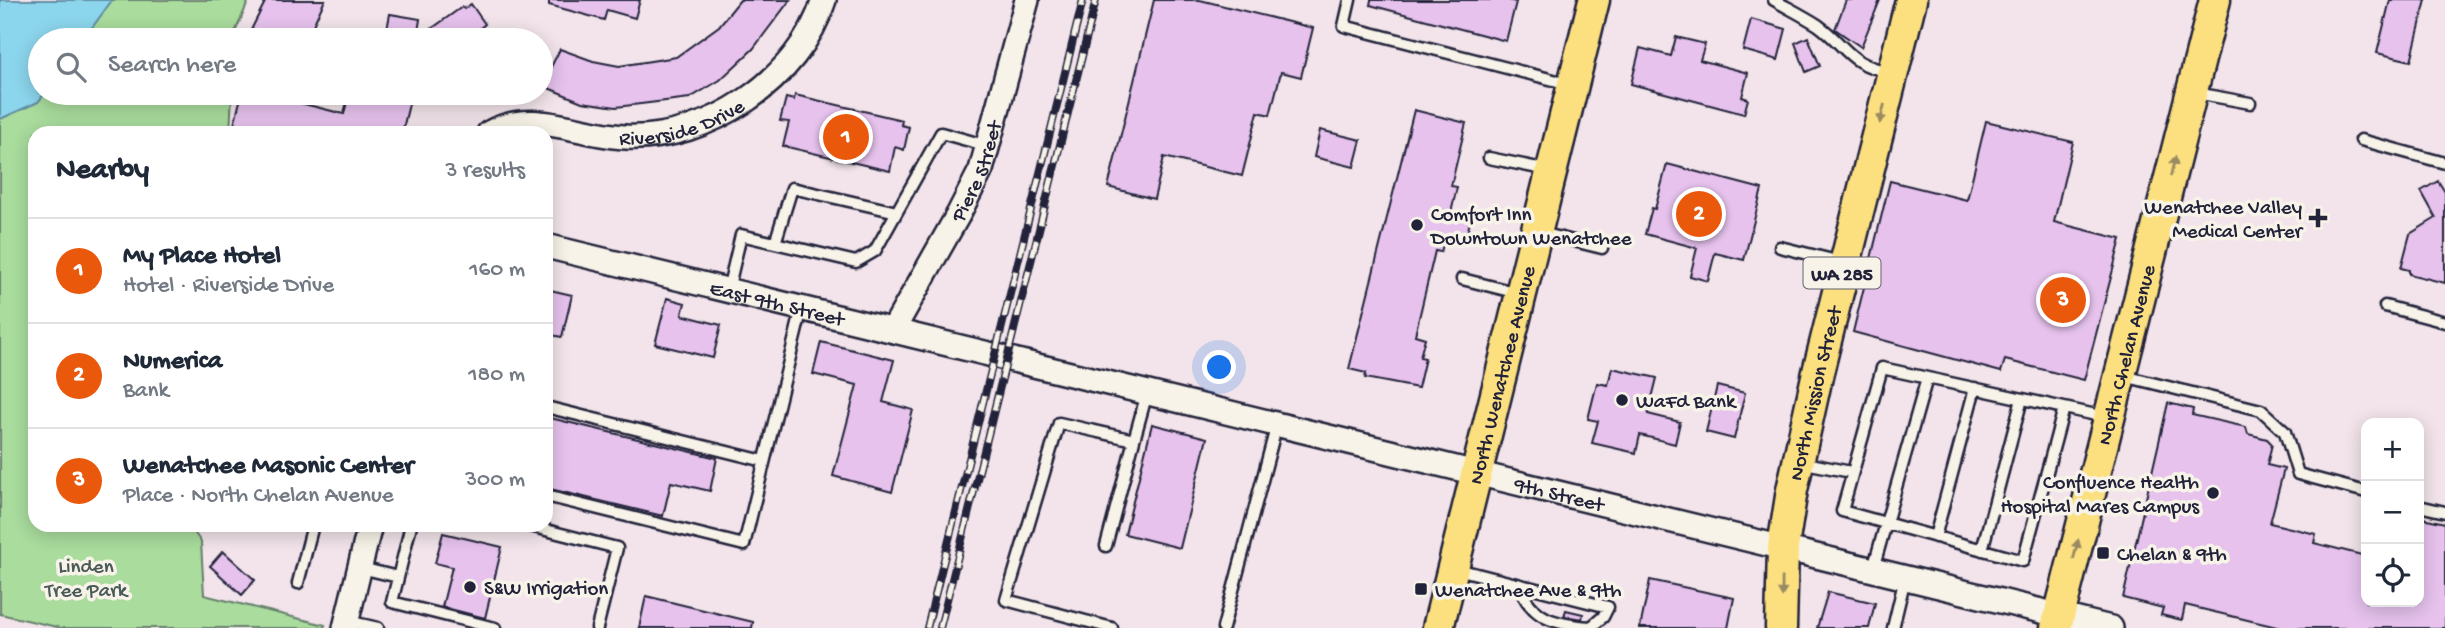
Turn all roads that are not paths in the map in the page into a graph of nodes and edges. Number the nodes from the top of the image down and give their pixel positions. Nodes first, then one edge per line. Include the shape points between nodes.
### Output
1 (824, 0) edge
2 (1027, 0) edge
3 (1350, 0) edge
4 (1594, 0) edge
5 (1774, 0) edge
6 (1911, 0) edge
7 (2214, 0) edge
8 (1893, 72) junction
9 (1573, 85) junction
10 (2191, 92) junction
11 (2250, 103) dead end
12 (503, 126) edge
13 (2361, 140) dead end
14 (989, 146) junction
15 (1489, 158) dead end
16 (2445, 163) edge
17 (1552, 171) junction
18 (897, 212) junction
19 (1537, 232) junction
20 (775, 243) junction
21 (1780, 247) dead end
22 (553, 248) edge
23 (1602, 248) dead end
24 (1845, 263) junction
25 (1462, 279) dead end
26 (728, 290) junction
27 (1521, 294) junction
28 (2385, 306) dead end
29 (802, 308) junction
30 (2445, 322) edge
31 (893, 330) junction
32 (1007, 357) joint
33 (2120, 375) junction
34 (1927, 378) junction
35 (1975, 388) junction
36 (1147, 392) junction
37 (2022, 399) junction
38 (2064, 408) junction
39 (553, 409) edge
40 (2109, 418) junction
41 (1277, 424) junction
42 (1134, 440) junction
43 (764, 461) junction
44 (1798, 462) junction
45 (1851, 472) junction
46 (1477, 473) junction
47 (2361, 491) edge
48 (553, 498) edge
49 (2424, 507) edge
50 (2445, 512) edge
51 (1886, 523) junction
52 (311, 532) edge
53 (368, 532) edge
54 (409, 532) edge
55 (553, 532) edge
56 (1935, 537) junction
57 (1106, 546) dead end
58 (1783, 547) junction
59 (1982, 550) junction
60 (360, 567) junction
61 (1453, 568) junction
62 (1873, 569) junction
63 (398, 577) junction
64 (1905, 577) junction
65 (298, 583) dead end
66 (1518, 584) junction
67 (2058, 622) edge
68 (346, 624) edge
69 (378, 628) edge
70 (495, 628) edge
71 (597, 628) edge
72 (1112, 628) edge
73 (1223, 628) edge
74 (1438, 628) edge
75 (1781, 628) edge
76 (1893, 628) edge
77 (2111, 628) edge

1 - 12 street, Riverside Drive via 807,37 760,90 700,124 660,135 628,137 529,121
2 - 14 street, Piere Street
3 - 9 lane via 1343,26
4 - 9 main road, North Wenatchee Avenue
5 - 8 lane via 1819,26 1845,52 1871,68
6 - 8 main road, North Mission Street / WA 285
7 - 10 main road, North Chelan Avenue
8 -> 24 main road, North Mission Street / WA 285
9 - 17 main road, North Wenatchee Avenue
10 - 11 lane
33 -> 10 main road, North Chelan Avenue
13 - 16 lane
14 - 18 lane via 941,133
14 - 31 street, Piere Street via 973,188
15 - 17 lane
17 - 19 main road, North Wenatchee Avenue
18 - 20 lane via 875,251 856,262
18 - 20 lane via 792,188
19 - 23 lane
19 - 27 main road, North Wenatchee Avenue
20 - 26 lane via 741,235
21 - 24 lane
22 - 26 street, East 9th Street
24 - 44 main road, North Mission Street / WA 285
25 - 27 lane
26 - 29 street, East 9th Street
27 - 46 main road, North Wenatchee Avenue
28 - 30 lane
29 - 31 street, East 9th Street
29 - 43 lane
31 - 32 street, East 9th Street
32 - 36 street, 9th Street
33 - 40 main road, North Chelan Avenue
33 - 47 lane via 2261,410 2285,432 2298,474
34 - 35 lane
34 - 45 lane via 1882,368
34 - 51 lane
35 - 37 lane
35 - 56 lane
36 - 41 street, 9th Street
36 - 42 lane
37 - 38 lane
37 - 59 lane
38 - 40 lane
38 - 59 lane via 2023,561
39 - 43 lane
67 -> 40 main road, North Chelan Avenue
41 - 46 street, 9th Street
41 - 73 lane
42 - 57 lane
42 - 72 lane via 1059,423 1006,600
43 - 48 lane via 744,545
44 - 45 lane
44 - 58 main road, North Mission Street / WA 285
45 - 51 lane via 1842,511
46 - 58 street, 9th Street
46 - 61 main road, North Wenatchee Avenue
49 - 50 lane
51 - 56 lane
51 - 62 lane
52 - 65 lane
53 - 60 street
54 - 63 lane
55 - 71 lane via 617,548
56 - 59 lane
58 - 62 street, 9th Street
58 -> 75 main road, North Mission Street / WA 285
60 - 63 lane
60 - 68 street
61 - 66 lane
61 - 74 main road, North Wenatchee Avenue
62 - 64 street, 9th Street
63 - 70 lane via 392,602
64 - 67 street, 9th Street
64 - 76 lane
66 - 66 lane via 1608,607 1591,627 1564,625 1536,613 1525,602
67 - 77 street, 9th Street
68 - 69 lane

